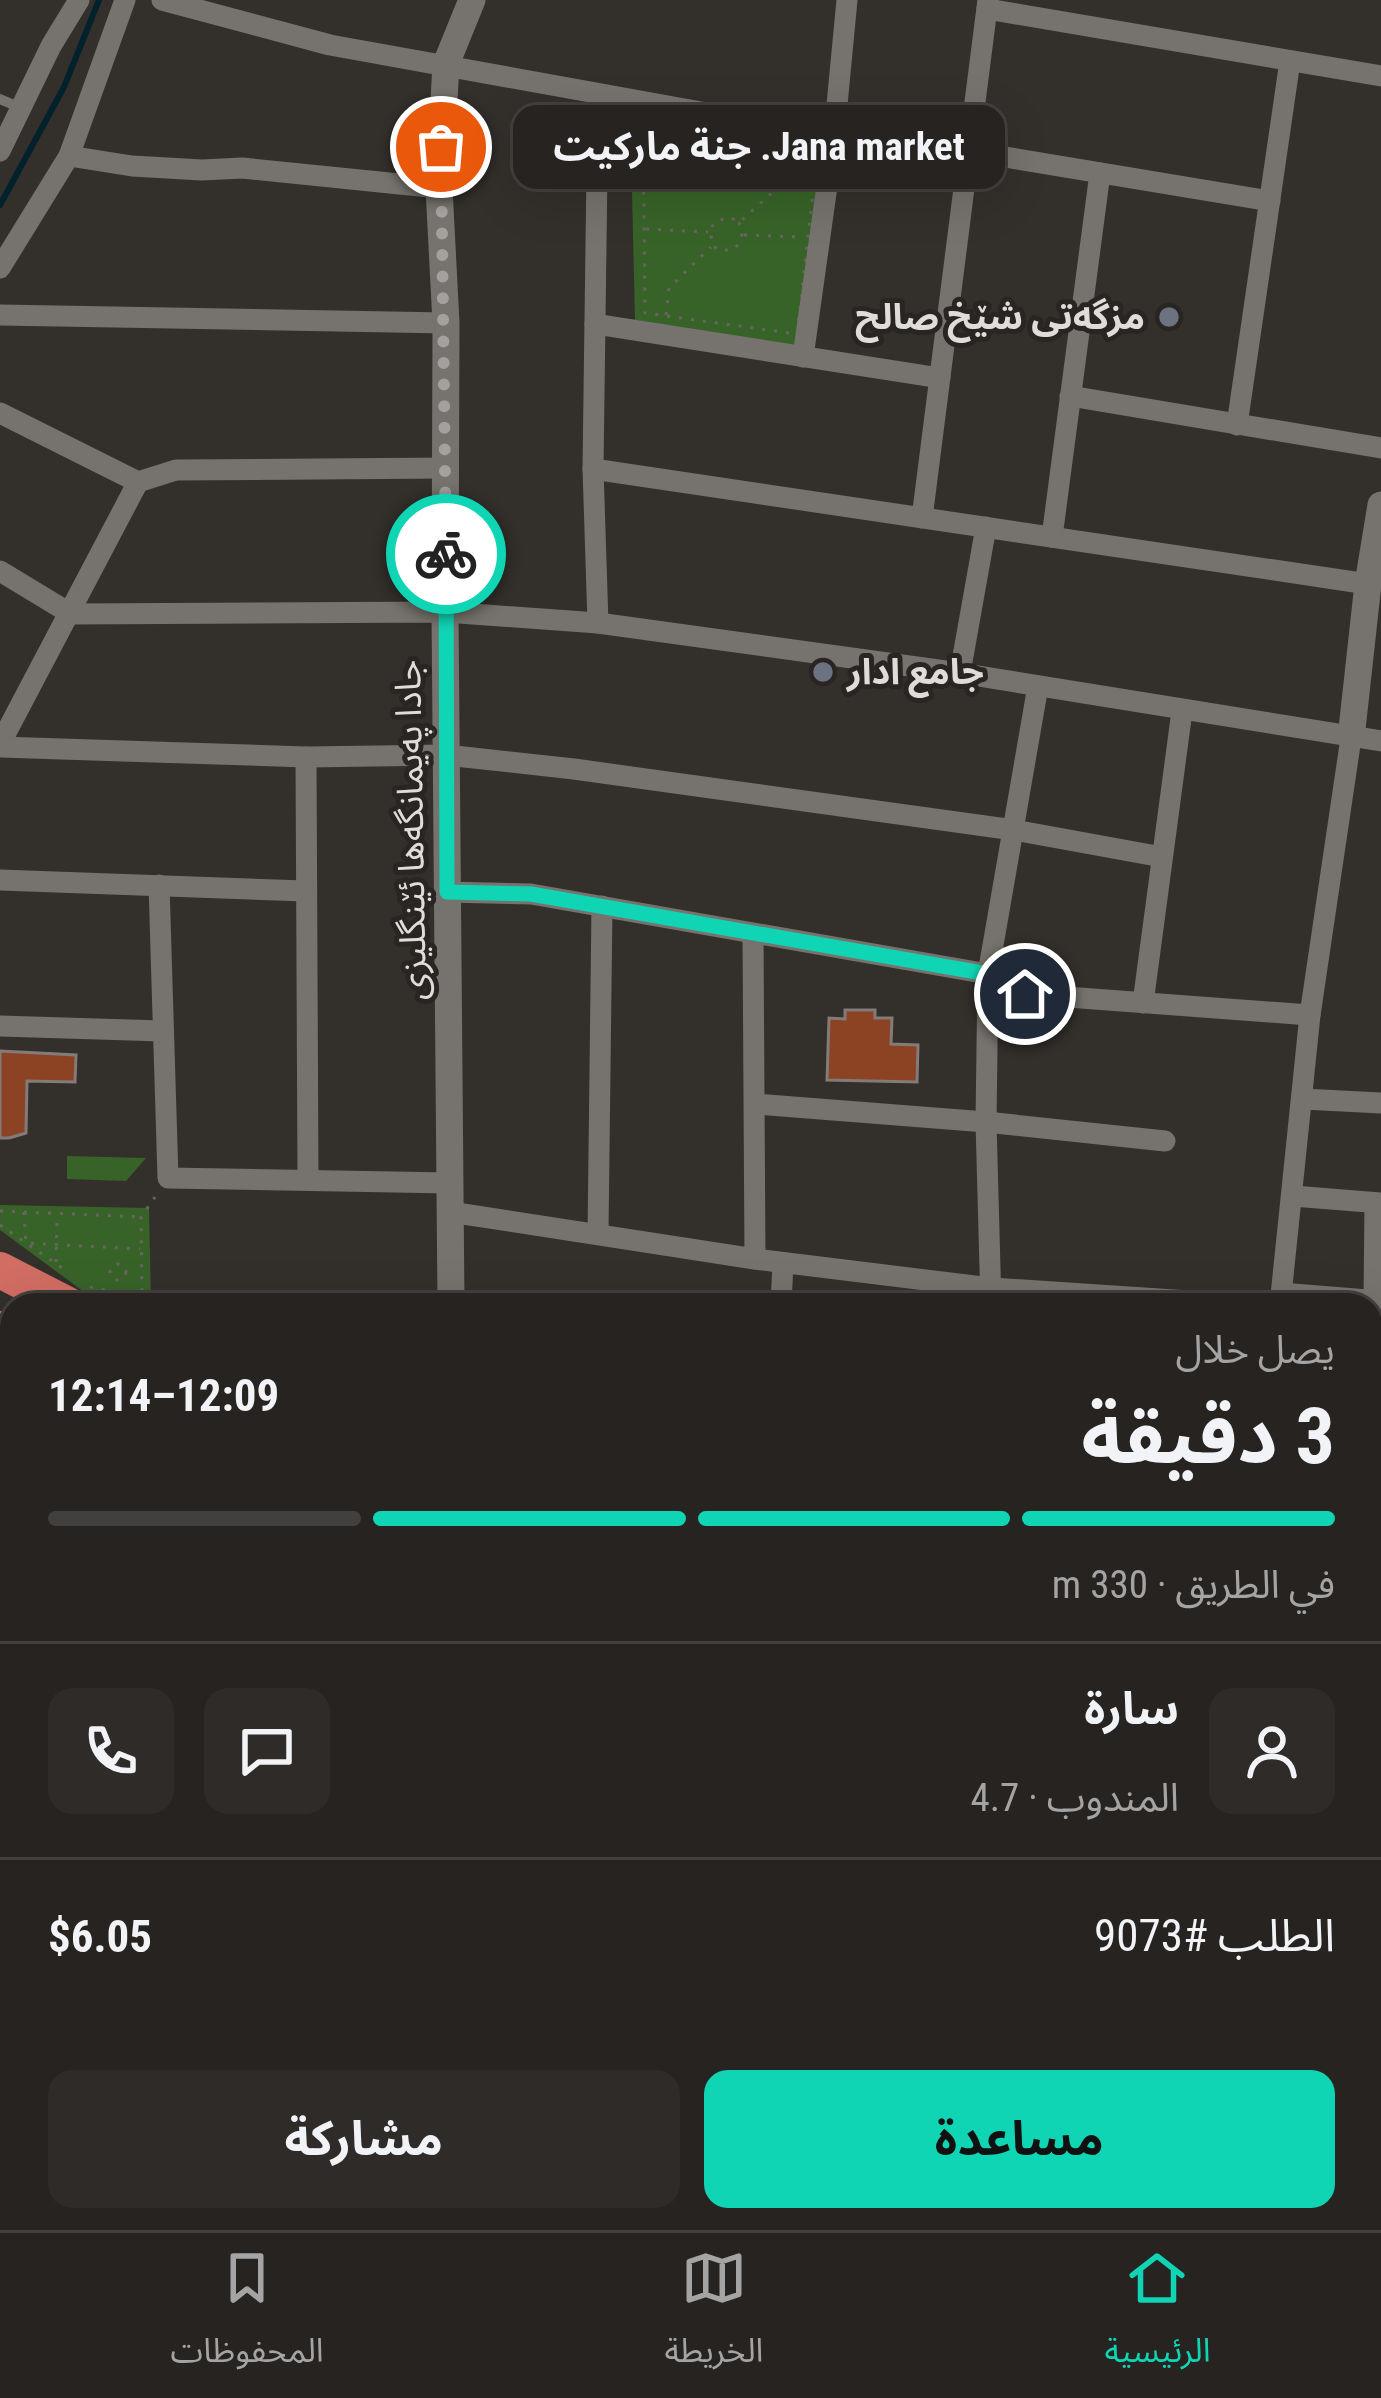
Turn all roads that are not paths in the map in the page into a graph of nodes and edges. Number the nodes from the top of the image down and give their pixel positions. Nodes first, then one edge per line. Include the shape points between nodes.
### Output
1 (79, 0) edge
2 (125, 0) edge
3 (162, 0) edge
4 (472, 0) edge
5 (847, 0) edge
6 (988, 5) edge
7 (1290, 61) junction
8 (446, 64) junction
9 (1381, 76) edge
10 (598, 94) junction
11 (11, 104) edge
12 (833, 136) junction
13 (0, 151) edge
14 (969, 151) junction
15 (69, 156) junction
16 (1100, 172) junction
17 (439, 188) junction
18 (1270, 201) junction
19 (0, 268) edge
20 (0, 315) edge
21 (446, 323) junction
22 (595, 324) junction
23 (803, 358) junction
24 (940, 378) junction
25 (1070, 396) junction
26 (0, 413) edge
27 (1237, 425) junction
28 (1381, 448) edge
29 (448, 468) junction
30 (593, 469) junction
31 (138, 482) junction
32 (922, 518) junction
33 (1380, 519) edge
34 (986, 527) junction
35 (1052, 537) junction
36 (0, 571) edge
37 (1368, 584) junction
38 (445, 612) junction
39 (71, 614) junction
40 (598, 622) junction
41 (959, 673) junction
42 (1038, 686) junction
43 (1182, 711) junction
44 (1351, 738) junction
45 (1381, 741) edge
46 (0, 746) edge
47 (446, 755) junction
48 (306, 757) junction
49 (1015, 830) junction
50 (1162, 857) junction
51 (0, 880) edge
52 (159, 885) junction
53 (304, 891) junction
54 (447, 892) junction
55 (602, 906) junction
56 (753, 934) junction
57 (987, 982) junction
58 (1143, 1003) junction
59 (1310, 1015) junction
60 (0, 1026) edge
61 (162, 1031) junction
62 (1303, 1099) junction
63 (1381, 1103) edge
64 (755, 1104) junction
65 (986, 1122) junction
66 (1166, 1142) dead end
67 (308, 1179) junction
68 (450, 1183) junction
69 (1293, 1196) junction
70 (1378, 1203) edge
71 (450, 1212) junction
72 (598, 1234) junction
73 (755, 1259) junction
74 (783, 1263) junction
75 (0, 1270) edge
76 (45, 1293) edge
77 (451, 1293) edge
78 (782, 1293) edge
79 (972, 1293) edge
80 (991, 1293) edge
81 (1282, 1293) edge
82 (1377, 1293) edge

1 - 11 street
2 - 15 street
3 - 8 street via 331,45
4 - 8 street, جادا په‌يمانگه‌ها ئێنگليزى
5 - 12 street
6 - 7 street
6 - 14 street
7 - 9 street
7 - 18 street
8 - 10 street
8 - 17 street, جادا په‌يمانگه‌ها ئێنگليزى
10 - 12 street via 799,138
10 - 22 street
11 - 13 street
12 - 23 street
14 - 16 street
14 - 24 street
15 - 17 street
15 - 19 street
16 - 18 street
16 - 25 street
17 - 21 street, جادا په‌يمانگه‌ها ئێنگليزى
18 - 27 street
20 - 21 street
21 - 29 street, جادا په‌يمانگه‌ها ئێنگليزى
22 - 23 street
22 - 30 street
23 - 24 street
24 - 32 street
25 - 27 street
25 - 35 street
26 - 31 street
27 - 28 street
29 - 31 street via 176,470
29 - 38 street, جادا په‌يمانگه‌ها ئێنگليزى
30 - 32 street
30 - 40 street
31 - 39 street
32 - 34 street
33 - 37 street
34 - 35 street
34 - 41 street
35 - 37 street
36 - 39 street
37 - 44 street
38 - 39 street
38 - 40 street
38 - 47 street, جادا په‌يمانگه‌ها ئێنگليزى
39 - 46 street
40 - 41 street
41 - 42 street
42 - 43 street
42 - 49 street
43 - 44 street
43 - 50 street
44 - 45 street
44 - 59 street
46 - 48 street
47 - 48 street
47 - 49 street
47 - 54 street, جادا په‌يمانگه‌ها ئێنگليزى
48 - 53 street
49 - 50 street
49 - 57 street
50 - 58 street
51 - 52 street
52 - 53 street
52 - 61 street
53 - 67 street
54 - 55 street
54 - 68 street, جادا په‌يمانگه‌ها ئێنگليزى
55 - 56 street
55 - 72 street
56 - 57 street
56 - 64 street
57 - 58 street
57 - 65 street
58 - 59 street
59 - 62 street
60 - 61 street
61 - 67 street via 168,1178
62 - 63 street
62 - 69 street
64 - 65 street
64 - 73 street
65 - 66 street
65 - 80 street
67 - 68 street
68 - 71 street, جادا په‌يمانگه‌ها ئێنگليزى
69 - 70 street
69 - 81 street
70 - 82 street
71 - 72 street
71 - 77 street, جادا په‌يمانگه‌ها ئێنگليزى
72 - 73 street
73 - 74 street
74 - 78 street
74 - 79 street
75 - 76 highway

